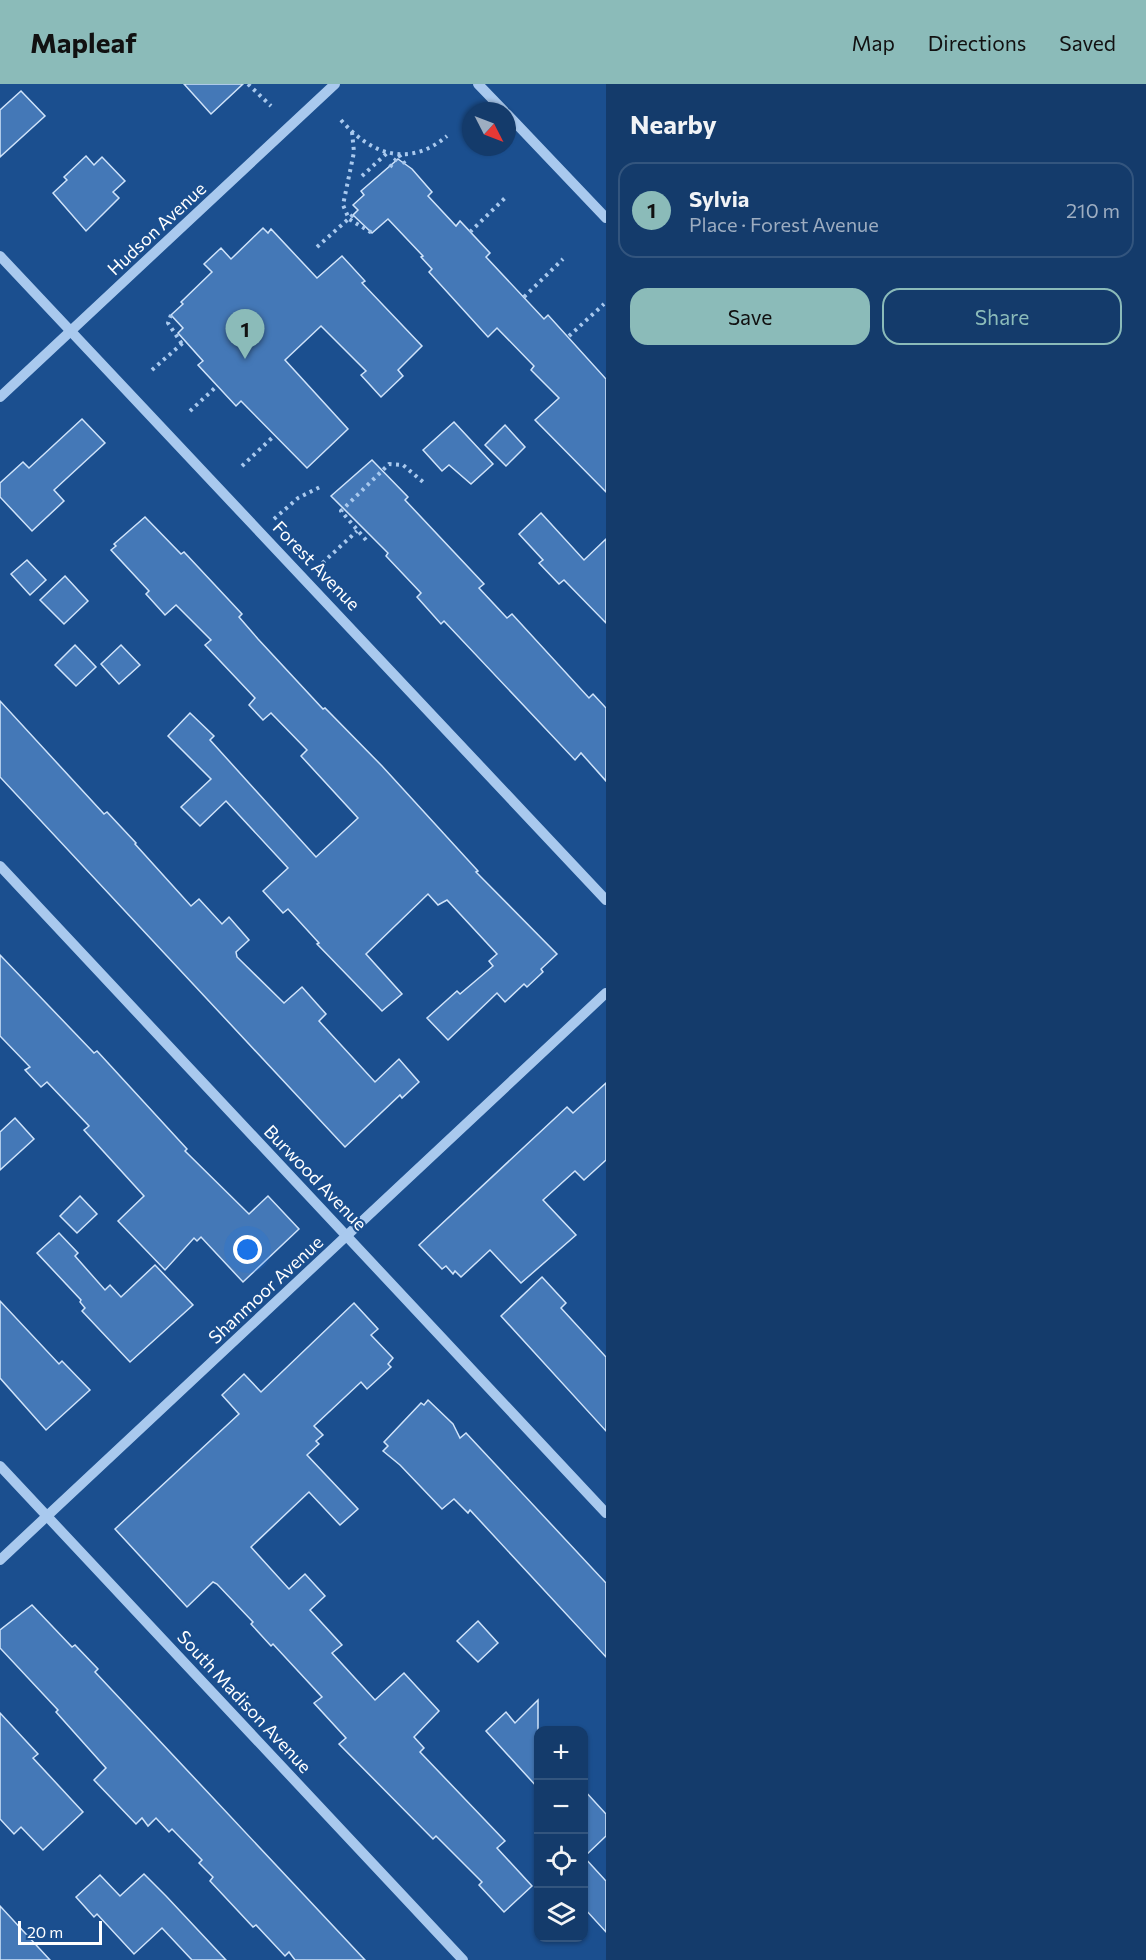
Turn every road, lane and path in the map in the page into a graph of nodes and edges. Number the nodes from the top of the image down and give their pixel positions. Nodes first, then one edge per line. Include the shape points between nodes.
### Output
1 (248, 84) edge
2 (335, 84) edge
3 (478, 84) edge
4 (495, 102) edge
5 (271, 106) dead end
6 (341, 120) dead end
7 (516, 123) edge
8 (352, 132) junction
9 (447, 136) dead end
10 (387, 153) junction
11 (399, 155) junction
12 (390, 167) dead end
13 (407, 167) dead end
14 (362, 176) dead end
15 (505, 198) dead end
16 (351, 217) junction
17 (606, 218) edge
18 (470, 232) dead end
19 (372, 233) dead end
20 (317, 247) dead end
21 (0, 256) edge
22 (563, 259) dead end
23 (524, 297) dead end
24 (604, 304) dead end
25 (171, 315) dead end
26 (70, 331) junction
27 (569, 336) dead end
28 (152, 370) dead end
29 (217, 386) dead end
30 (0, 397) edge
31 (190, 411) dead end
32 (274, 436) dead end
33 (242, 466) dead end
34 (423, 482) dead end
35 (320, 488) dead end
36 (357, 531) junction
37 (261, 532) junction
38 (366, 540) dead end
39 (306, 579) junction
40 (0, 866) edge
41 (606, 900) edge
42 (606, 993) edge
43 (348, 1236) junction
44 (0, 1466) edge
45 (606, 1513) edge
46 (47, 1516) junction
47 (0, 1560) edge
48 (463, 1960) edge

1 - 5 path
2 - 26 street, Hudson Avenue
3 - 4 street
6 - 8 path
7 - 17 street
8 - 10 path via 373,149
8 - 16 path via 354,152 344,205
9 - 11 path via 434,147
10 - 11 path
10 - 14 path
11 - 12 path
11 - 13 path
15 - 18 path
16 - 19 path
16 - 20 path
21 - 26 street, Forest Avenue
22 - 23 path
24 - 27 path
25 - 28 path via 168,323 184,342
26 - 30 street, Hudson Avenue
26 - 37 street, Forest Avenue
29 - 31 path
32 - 33 path
34 - 36 path via 402,465 389,464 341,511
35 - 37 path via 298,498
36 - 38 path
36 - 39 path
37 - 39 street, Forest Avenue
39 - 41 street, Forest Avenue
40 - 43 street, Burwood Avenue
42 - 43 street, Shanmoor Avenue
43 - 45 street, Burwood Avenue
43 - 46 street, Shanmoor Avenue
44 - 46 street, South Madison Avenue
46 - 47 street, Shanmoor Avenue
46 - 48 street, South Madison Avenue

